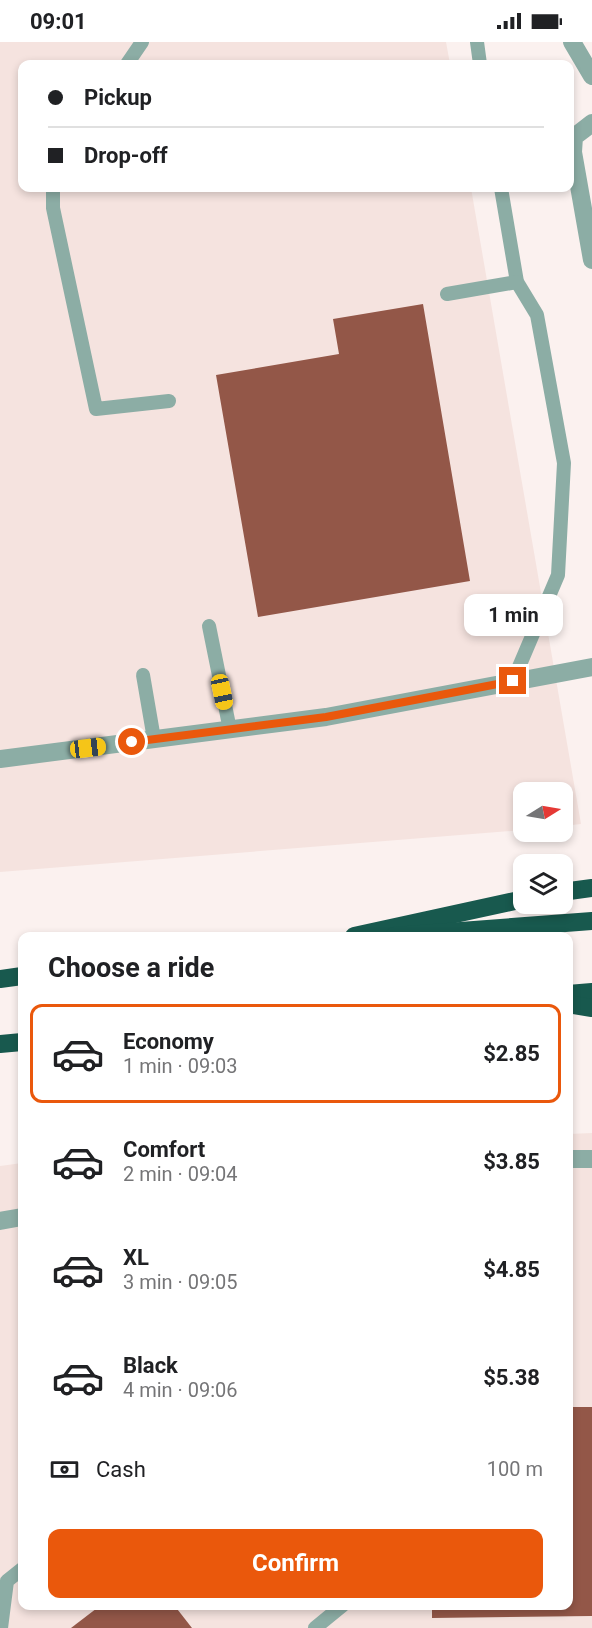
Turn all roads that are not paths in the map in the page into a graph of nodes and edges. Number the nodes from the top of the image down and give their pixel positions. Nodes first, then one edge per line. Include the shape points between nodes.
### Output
1 (142, 42) edge
2 (477, 42) edge
3 (572, 42) edge
4 (130, 60) edge
5 (479, 60) edge
6 (592, 76) edge
7 (592, 123) edge
8 (574, 137) edge
9 (574, 158) edge
10 (53, 192) edge
11 (502, 192) edge
12 (592, 260) edge
13 (517, 282) junction
14 (447, 294) dead end
15 (169, 401) dead end
16 (209, 626) dead end
17 (592, 666) edge
18 (143, 675) dead end
19 (513, 681) junction
20 (230, 730) junction
21 (154, 740) junction
22 (0, 759) edge
23 (592, 888) edge
24 (573, 891) edge
25 (513, 901) edge
26 (592, 921) edge
27 (372, 932) edge
28 (447, 932) edge
29 (18, 977) edge
30 (0, 979) edge
31 (592, 992) edge
32 (573, 994) edge
33 (573, 1005) edge
34 (592, 1008) edge
35 (18, 1042) edge
36 (0, 1044) edge
37 (573, 1159) edge
38 (592, 1159) edge
39 (18, 1218) edge
40 (0, 1221) edge
41 (18, 1572) edge
42 (337, 1610) edge
43 (1, 1628) edge
44 (315, 1628) edge

1 - 4 lane
2 - 5 lane
3 - 6 street
7 - 8 street
9 - 12 street
10 - 15 lane via 53,208 96,409
11 - 13 lane
13 - 14 lane
13 - 19 lane via 537,315 564,463 558,575
16 - 20 lane
17 - 19 street
18 - 21 lane
19 - 20 street via 326,717
20 - 21 street
21 - 22 street
23 - 24 highway
25 - 27 highway
26 - 28 highway
29 - 30 highway
31 - 32 highway
33 - 34 highway
35 - 36 highway
37 - 38 street
39 - 40 street
41 - 43 lane via 7,1581
42 - 44 lane

